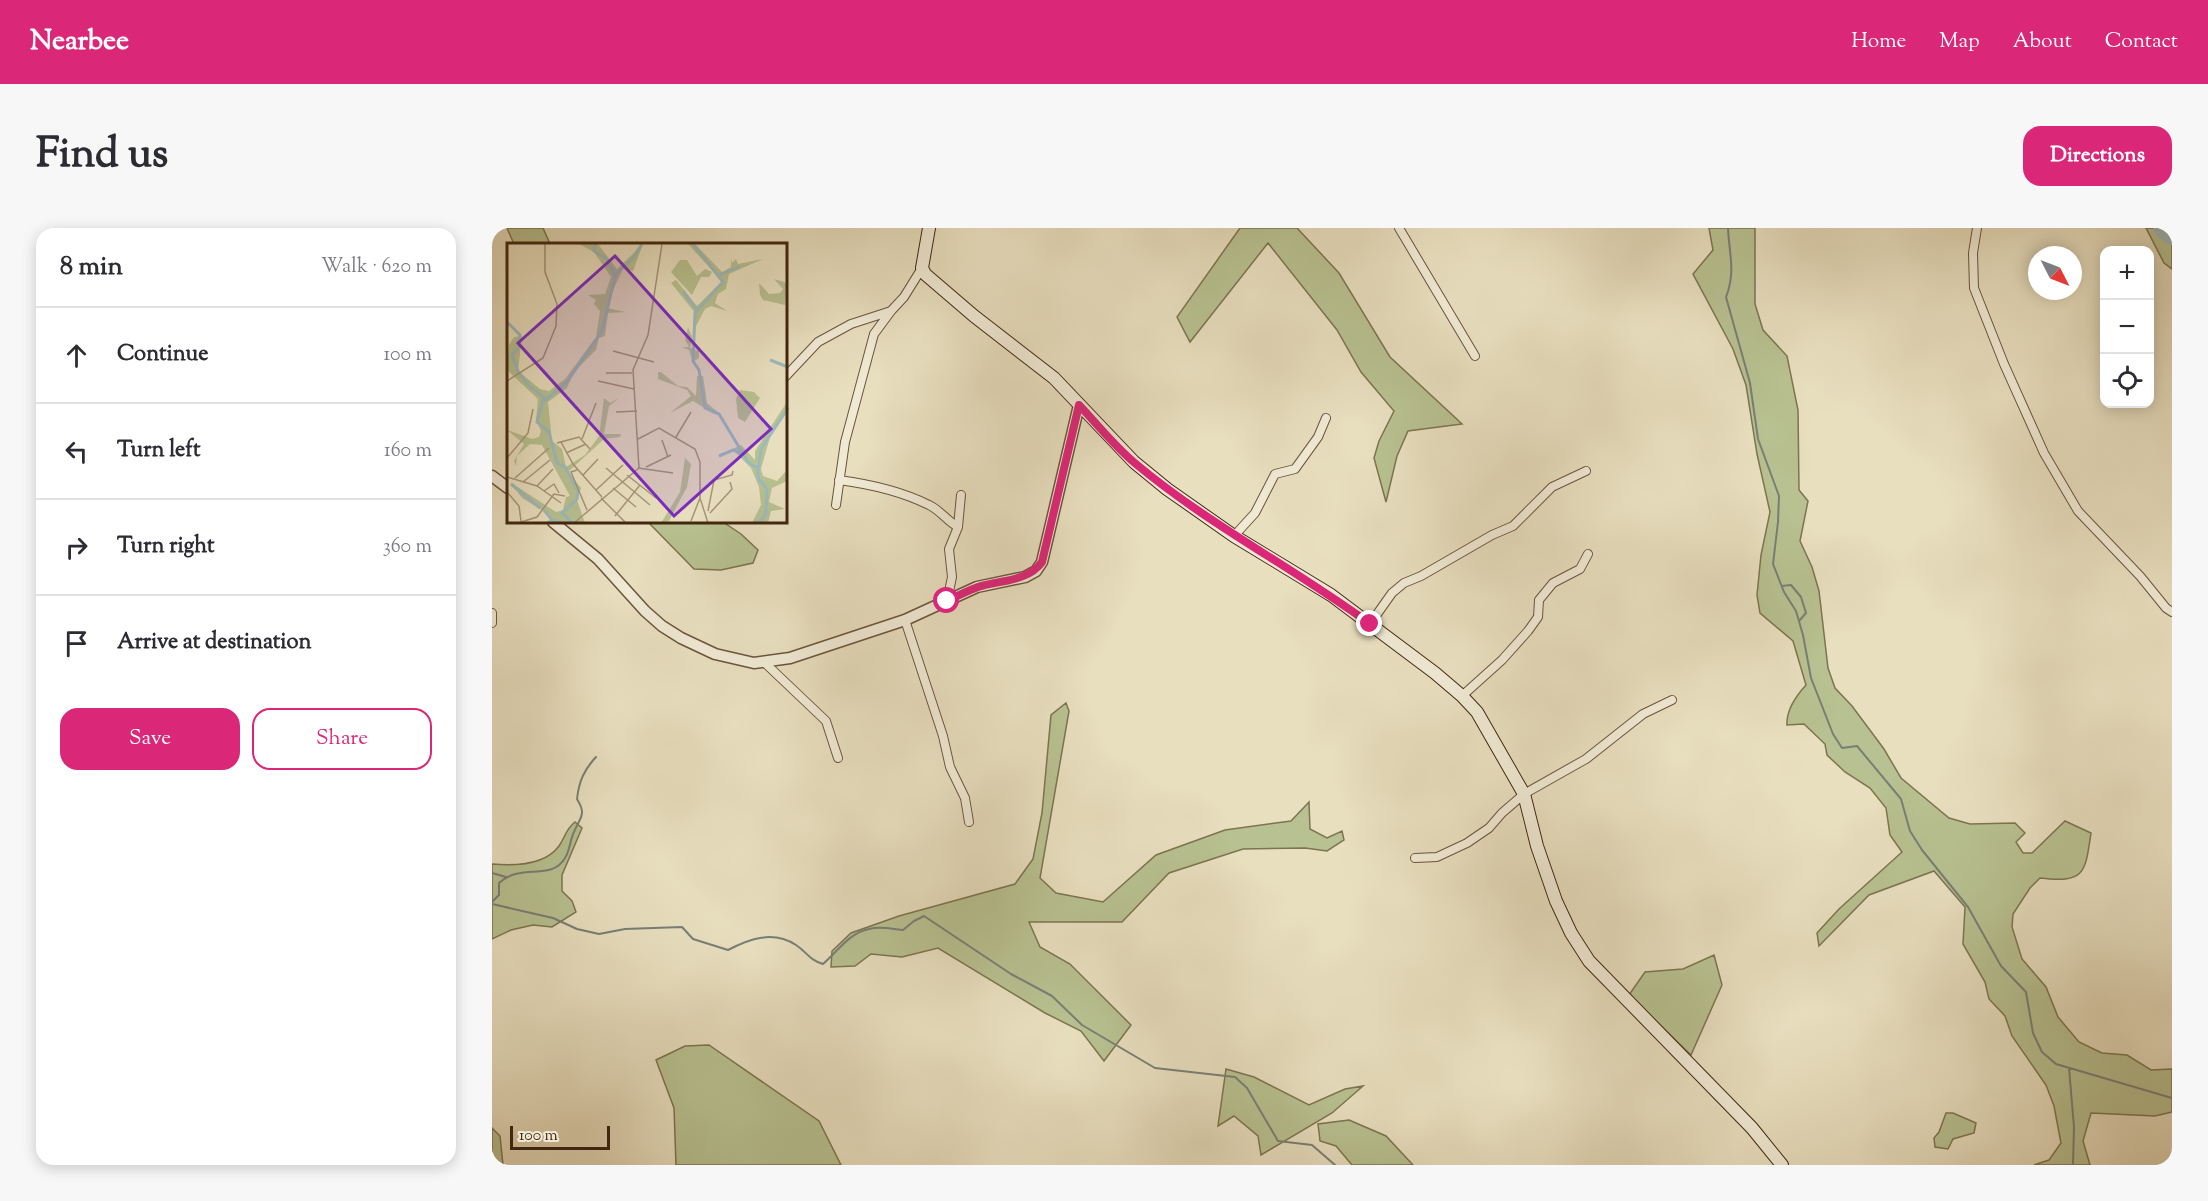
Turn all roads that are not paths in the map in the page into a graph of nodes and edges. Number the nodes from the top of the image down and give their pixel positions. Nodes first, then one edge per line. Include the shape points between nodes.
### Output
1 (929, 228) edge
2 (1399, 228) edge
3 (1977, 228) edge
4 (922, 268) junction
5 (891, 311) junction
6 (1475, 356) dead end
7 (788, 374) edge
8 (1079, 405) junction
9 (1326, 418) dead end
10 (1586, 471) dead end
11 (492, 476) edge
12 (839, 480) junction
13 (507, 487) edge
14 (961, 495) dead end
15 (836, 505) dead end
16 (555, 524) edge
17 (958, 527) junction
18 (1234, 537) junction
19 (1588, 554) dead end
20 (947, 601) junction
21 (2172, 612) edge
22 (492, 613) edge
23 (905, 620) junction
24 (492, 623) edge
25 (1370, 624) junction
26 (765, 663) junction
27 (1462, 696) junction
28 (1672, 700) dead end
29 (838, 758) dead end
30 (1524, 794) junction
31 (969, 822) dead end
32 (1415, 858) dead end
33 (1782, 1165) edge

1 - 4 main road
2 - 6 street
3 - 21 street via 1974,288 2044,453 2078,511
4 - 5 street
4 - 8 main road via 974,316 1054,378
5 - 7 street via 852,324 818,342
5 - 12 street via 874,334 845,442
8 - 18 main road via 1134,462
8 - 20 street via 1042,562 1036,571 977,587
9 - 18 street via 1318,437 1295,469 1275,474 1255,513
10 - 25 street via 1552,487 1513,526 1404,583
11 - 13 street
12 - 15 street
12 - 17 street via 873,485 931,505
14 - 17 street
16 - 26 street via 598,559 645,611 670,632 715,654
17 - 20 street via 949,549 952,577
18 - 25 main road
19 - 27 street via 1580,569 1552,583 1539,600 1538,617 1528,631
20 - 23 street
22 - 24 street
23 - 26 street
23 - 31 street via 950,767 965,798
25 - 27 main road
26 - 29 street via 826,721
27 - 30 main road via 1477,711
28 - 30 street via 1643,714 1586,759
30 - 32 street via 1467,843 1437,857
30 - 33 main road via 1556,901 1589,961 1744,1120

